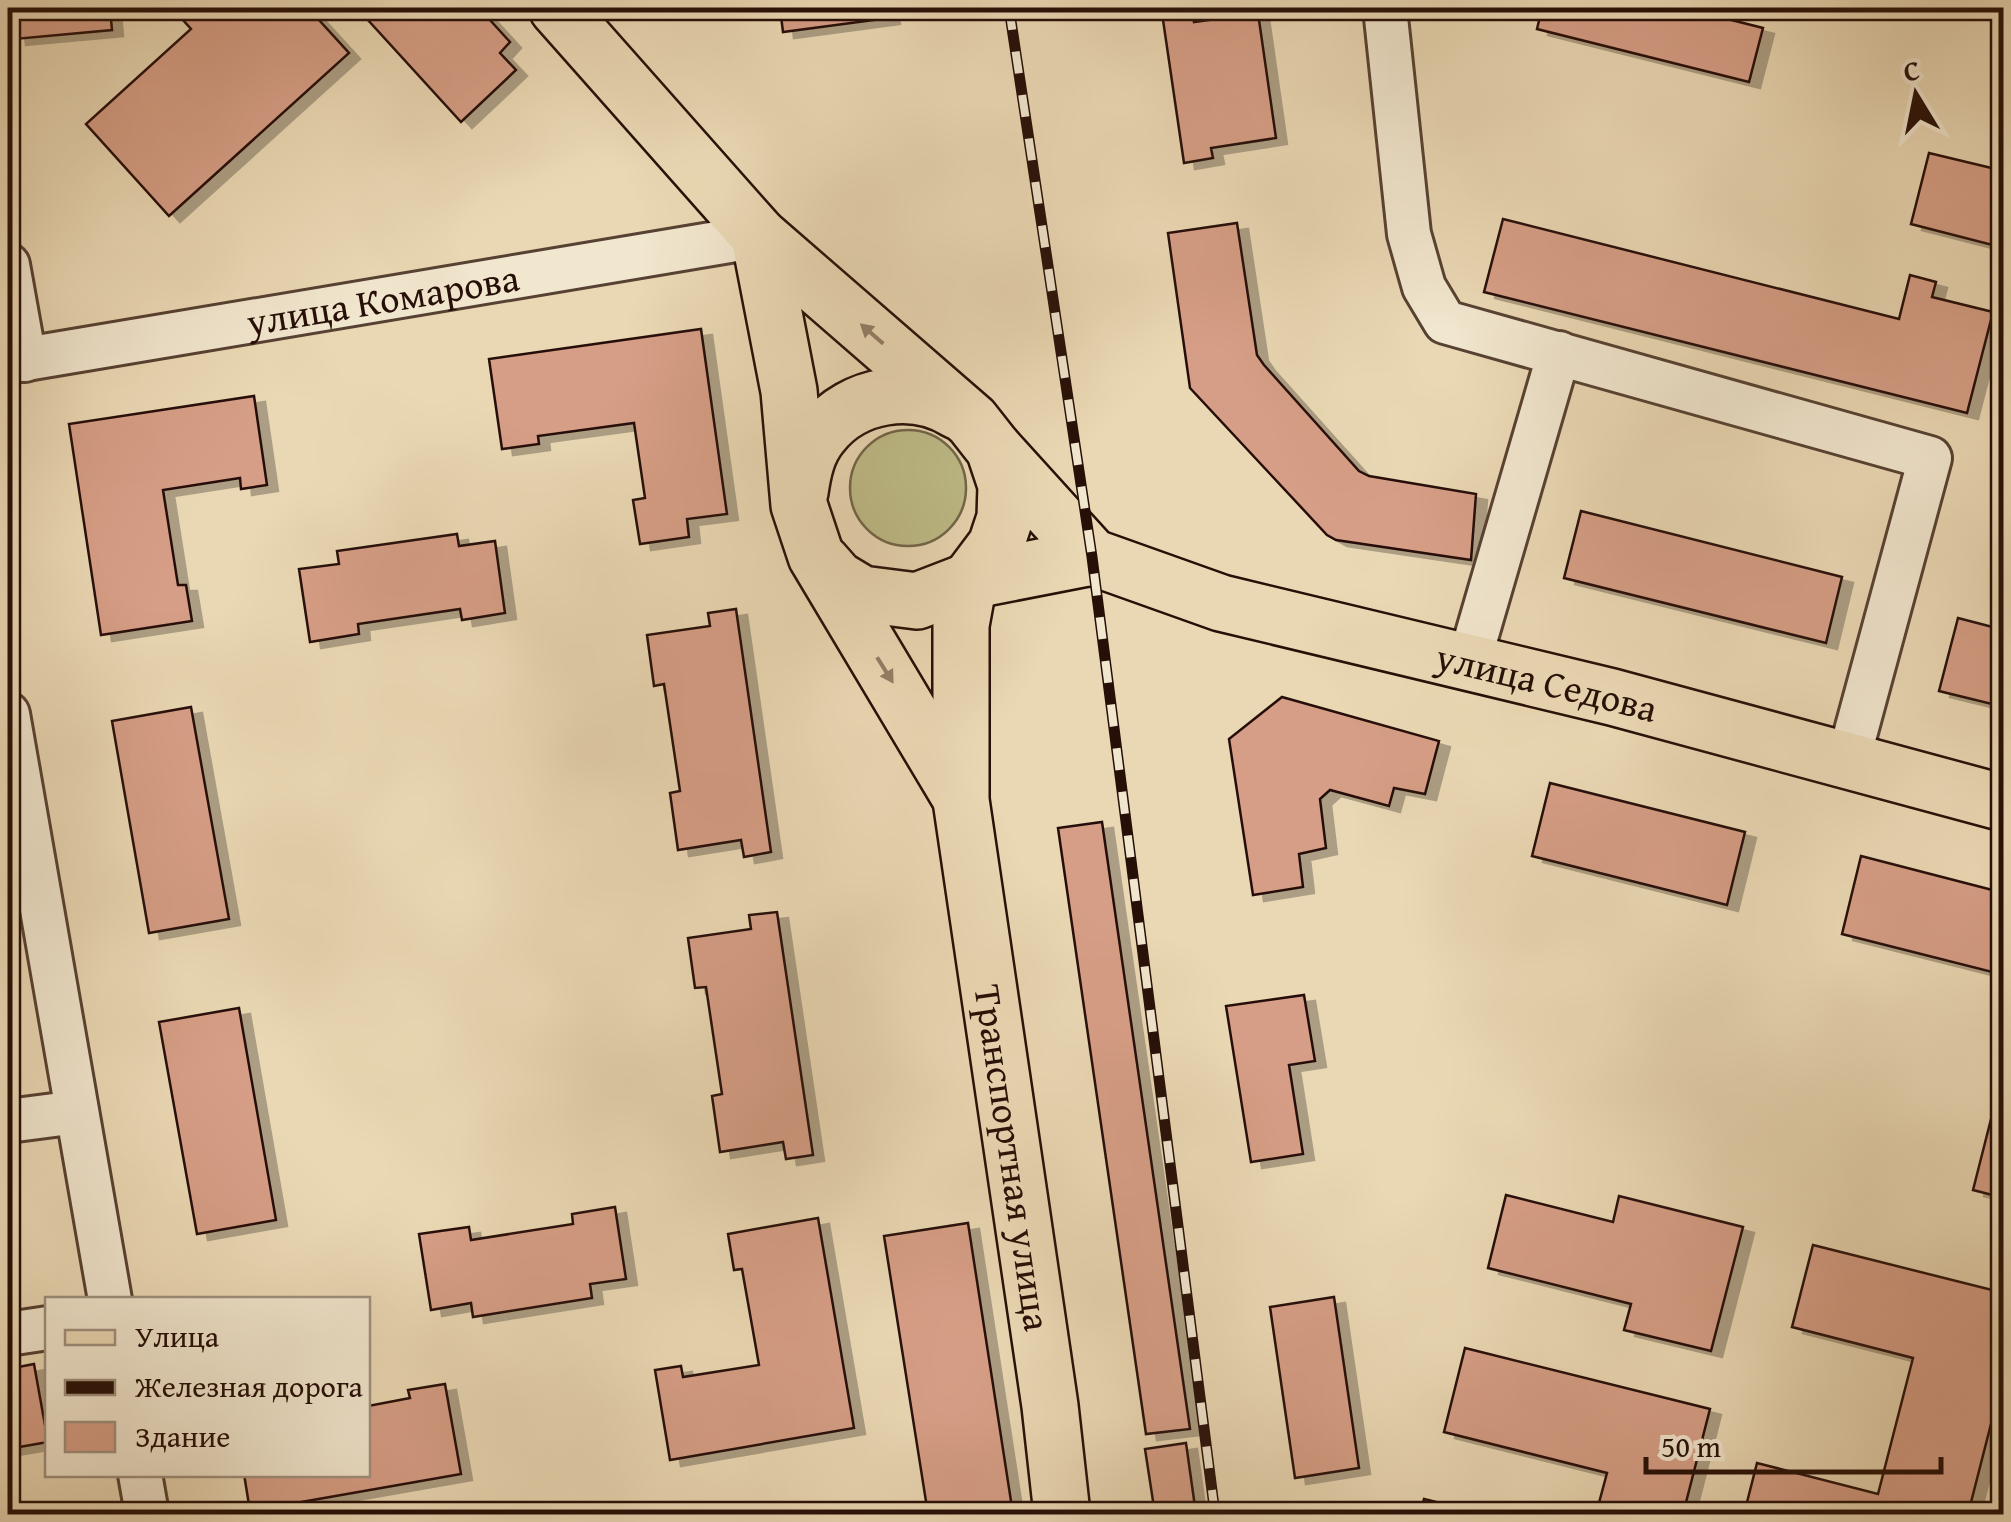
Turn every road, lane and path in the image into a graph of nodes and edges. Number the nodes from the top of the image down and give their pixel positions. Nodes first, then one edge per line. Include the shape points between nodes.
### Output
1 (557, 8) edge
2 (1385, 8) edge
3 (759, 236) junction
4 (8, 265) edge
5 (1559, 352) junction
6 (16, 361) edge
7 (983, 435) junction
8 (798, 505) junction
9 (816, 556) junction
10 (1092, 557) junction
11 (969, 581) junction
12 (1469, 662) junction
13 (8, 714) edge
14 (1848, 761) junction
15 (961, 800) junction
16 (2004, 803) edge
17 (77, 1112) junction
18 (8, 1122) edge
19 (109, 1297) edge
20 (45, 1328) edge
21 (8, 1334) edge
22 (141, 1477) edge
23 (147, 1514) edge
24 (1062, 1514) edge

1 - 3 main road
2 - 5 street via 1409,234 1424,287 1444,322
3 - 6 street, улица Комарова
7 -> 3 main road
3 - 8 main road via 789,391
4 - 6 street
5 - 12 street
5 - 14 street via 1930,458
7 - 8 main road via 944,403 912,395 850,408 822,433 804,464
7 - 10 main road, улица Седова
7 - 11 main road via 1006,484 1004,518 996,545
8 - 9 main road
9 - 11 main road via 862,594 917,601
9 -> 15 main road
10 - 11 main road
10 - 12 main road, улица Седова via 1220,602
11 - 15 main road via 960,624
12 - 14 main road, улица Седова
13 - 17 street
14 - 16 main road, улица Седова
15 - 24 main road, Транспортная улица
17 - 18 street
17 - 19 street
20 - 21 street
22 - 23 street

